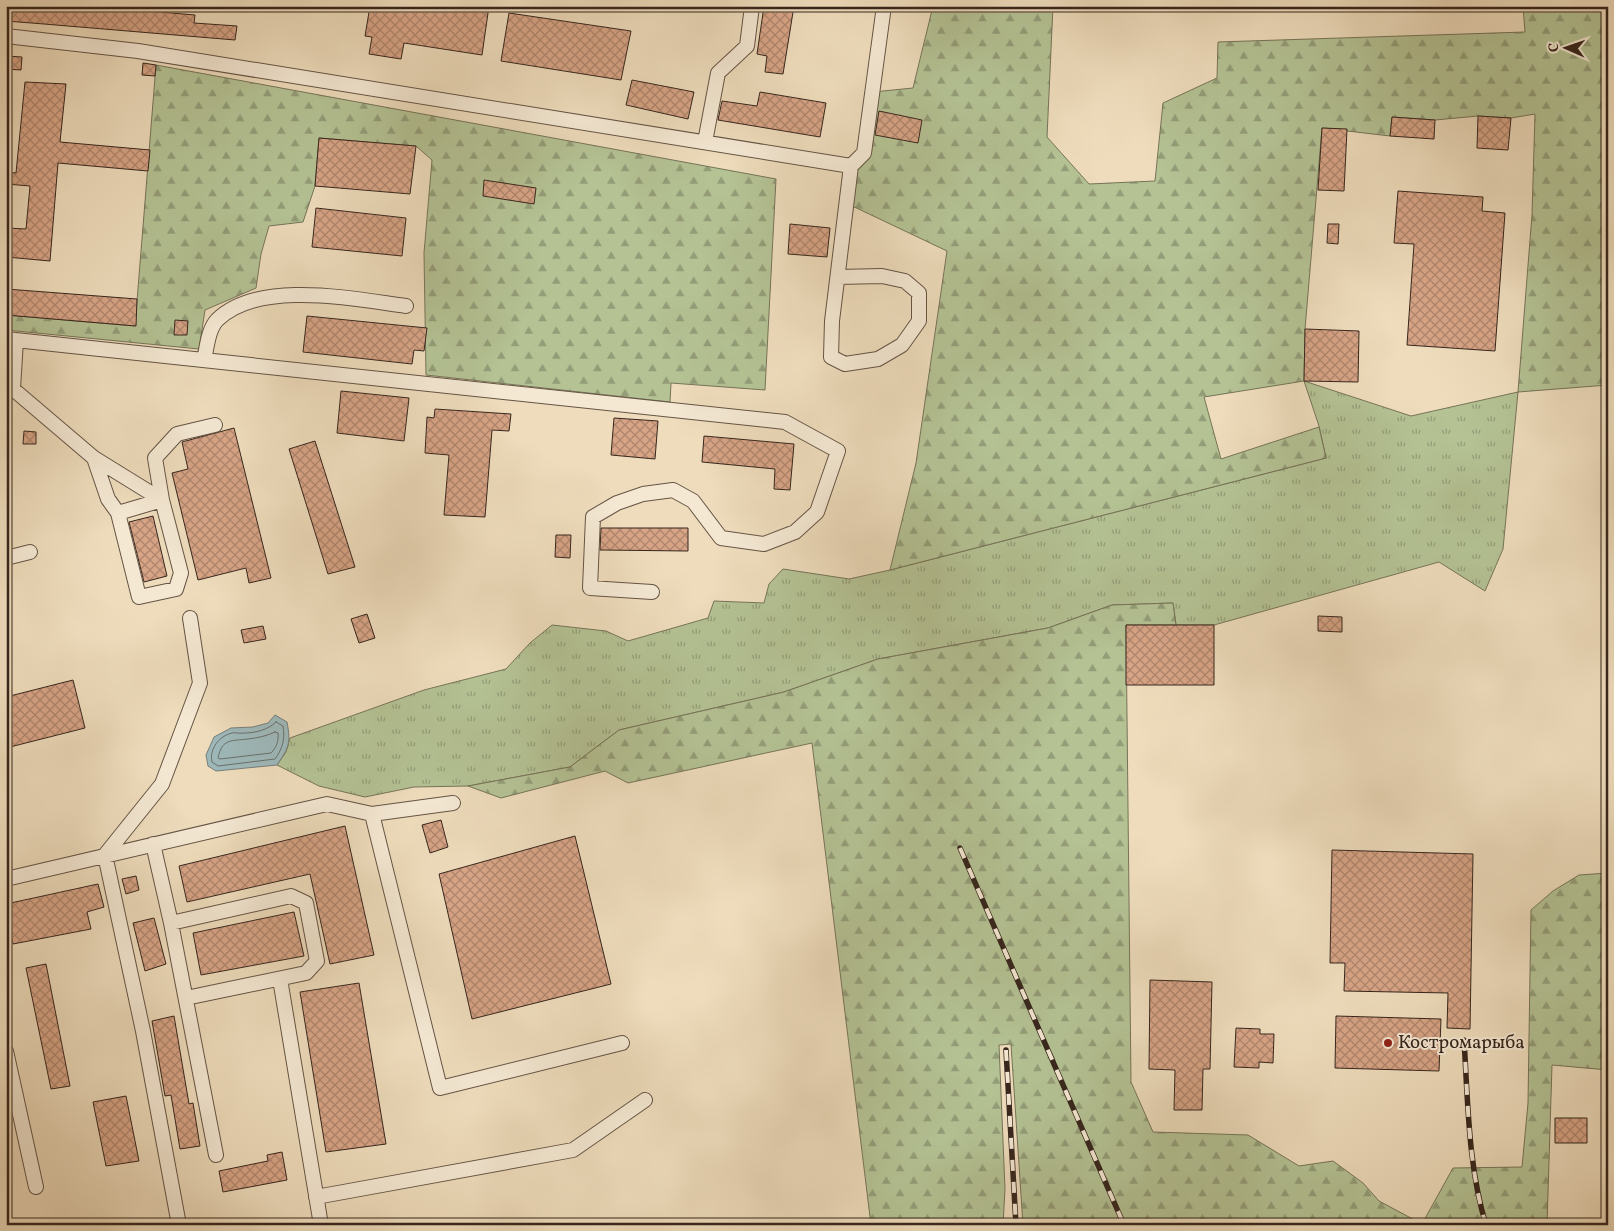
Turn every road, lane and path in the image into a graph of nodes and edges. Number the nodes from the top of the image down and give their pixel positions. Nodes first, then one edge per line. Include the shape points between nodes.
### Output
1 (752, 6) edge
2 (884, 6) edge
3 (6, 36) edge
4 (705, 142) junction
5 (851, 166) junction
6 (838, 277) junction
7 (406, 306) dead end
8 (11, 339) edge
9 (204, 360) junction
10 (9, 389) edge
11 (215, 425) dead end
12 (94, 458) junction
13 (162, 500) junction
14 (118, 513) junction
15 (30, 552) dead end
16 (6, 558) edge
17 (652, 592) dead end
18 (190, 618) dead end
19 (453, 803) dead end
20 (372, 814) junction
21 (153, 844) junction
22 (105, 855) junction
23 (6, 880) edge
24 (170, 924) junction
25 (280, 979) junction
26 (186, 998) junction
27 (622, 1043) dead end
28 (6, 1051) edge
29 (645, 1100) dead end
30 (216, 1155) dead end
31 (36, 1186) dead end
32 (316, 1196) junction
33 (179, 1225) edge
34 (321, 1225) edge

1 - 4 street via 747,46 718,73
2 - 5 street via 864,152
3 - 4 street via 138,51
4 - 5 street
5 - 6 street
6 - 6 street via 882,276 905,281 919,293 919,321 902,345 878,359 845,364 831,357
7 - 9 street via 316,294 260,299 236,308 217,321 209,334
8 - 9 street
8 - 10 street
9 - 17 street via 784,422 838,450 817,512 795,532 764,544 721,538 693,501 673,490 644,494 617,503 593,518 590,588
10 - 12 street
11 - 13 street via 177,434 155,458
12 - 13 street
12 - 14 street via 108,499
13 - 14 street
13 - 14 street via 181,573 176,589 139,597
15 - 16 street
18 - 22 street via 200,682 162,784
19 - 20 street
20 - 21 street via 327,804
20 - 27 street via 440,1088
21 - 22 street
21 - 24 street
22 - 23 street
22 - 33 street via 143,1031
24 - 25 street via 291,896 306,903 317,961 306,973
24 - 26 street
25 - 26 street
25 - 32 street
26 - 30 street
28 - 31 street
29 - 32 street via 573,1150
32 - 34 street

